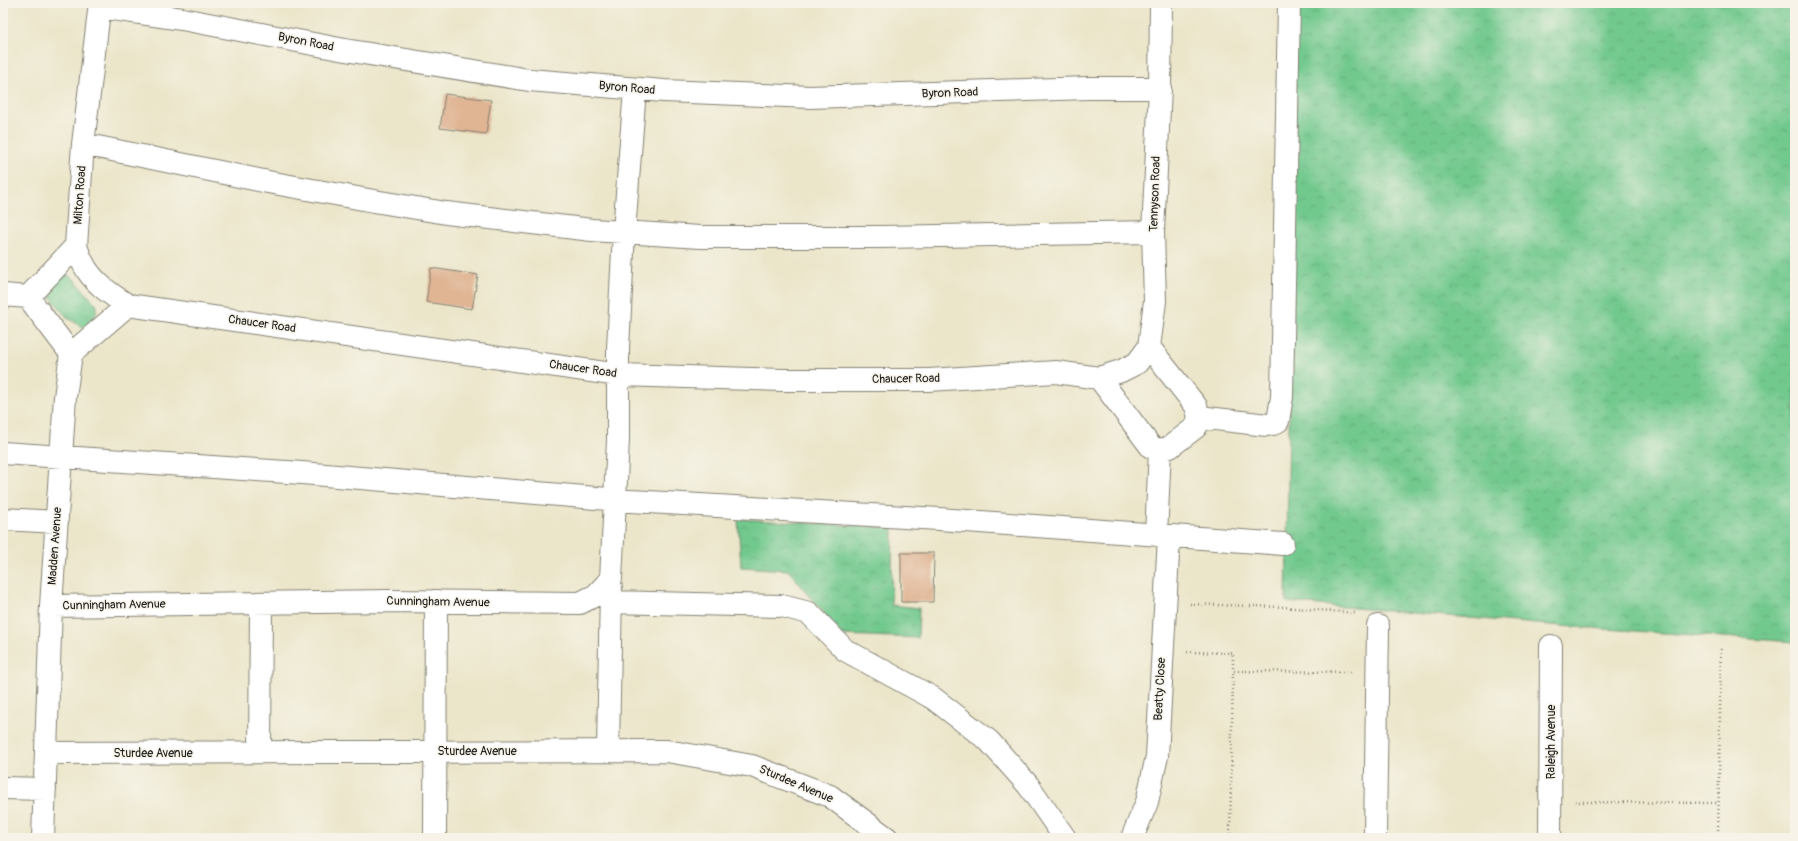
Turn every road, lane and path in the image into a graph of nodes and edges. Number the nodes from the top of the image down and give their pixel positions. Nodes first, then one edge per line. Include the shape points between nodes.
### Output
1 (1161, 3) edge
2 (1288, 3) edge
3 (100, 5) edge
4 (1160, 88) junction
5 (635, 89) junction
6 (83, 144) junction
7 (624, 232) junction
8 (1153, 232) junction
9 (76, 246) junction
10 (3, 295) edge
11 (28, 297) junction
12 (128, 305) junction
13 (1149, 347) junction
14 (71, 354) junction
15 (1121, 371) joint
16 (619, 375) junction
17 (1099, 378) junction
18 (1198, 417) junction
19 (1160, 450) junction
20 (3, 453) edge
21 (61, 457) junction
22 (614, 498) junction
23 (3, 519) edge
24 (57, 522) junction
25 (1163, 536) junction
26 (1283, 544) dead end
27 (611, 579) junction
28 (436, 601) junction
29 (610, 602) junction
30 (261, 603) junction
31 (1165, 603) junction
32 (51, 606) junction
33 (1378, 626) joint
34 (1552, 646) dead end
35 (1721, 648) dead end
36 (1162, 651) junction
37 (1233, 670) junction
38 (1377, 673) junction
39 (436, 751) junction
40 (608, 751) junction
41 (260, 752) junction
42 (46, 753) junction
43 (3, 788) edge
44 (45, 789) junction
45 (1550, 802) junction
46 (1718, 803) junction
47 (882, 836) edge
48 (1230, 836) edge
49 (43, 838) edge
50 (435, 838) edge
51 (1065, 838) edge
52 (1132, 838) edge
53 (1313, 838) edge
54 (1375, 838) edge
55 (1550, 838) edge
56 (1718, 838) edge

1 - 4 street, Tennyson Road
2 - 18 street via 1282,397 1278,421 1267,425
3 - 5 street, Byron Road via 345,50 529,80
3 - 6 street, Milton Road
4 - 5 street, Byron Road via 1081,88 810,97
4 - 8 street, Tennyson Road
5 - 7 street
6 - 7 street via 268,182 446,213
6 - 9 street, Milton Road
7 - 8 street via 700,237 882,237
7 - 16 street
8 - 13 street, Tennyson Road via 1155,301
9 - 11 street
9 - 12 street, Chaucer Road via 83,264 96,280 108,293
10 - 11 street
11 - 14 street
12 - 14 street
12 - 16 street, Chaucer Road
13 - 15 street, Tennyson Road via 1137,363
13 - 18 street via 1196,406
14 - 21 street, Madden Avenue
15 - 17 street, Chaucer Road
16 - 17 street, Chaucer Road via 783,380 929,380 1056,372
16 - 22 street
17 - 19 street via 1151,448
18 - 19 street via 1196,428 1170,448
19 - 25 street, Beatty Close
20 - 21 street
21 - 22 street
21 - 24 street, Madden Avenue
22 - 25 street
22 - 27 street
23 - 24 street
24 - 32 street, Madden Avenue
25 - 26 street
25 - 31 street, Beatty Close
27 - 28 street, Cunningham Avenue via 596,595 580,603
27 - 29 street
28 - 30 street, Cunningham Avenue
28 - 39 street
29 - 40 street
29 - 51 street via 782,606 809,613 845,650 933,698 989,741 1028,785
30 - 32 street, Cunningham Avenue
30 - 41 street
31 - 33 path via 1282,607 1376,615
31 - 36 street, Beatty Close
32 - 42 street, Madden Avenue
33 - 38 street
34 - 45 street, Raleigh Avenue
35 - 46 path
36 - 37 path via 1233,653
36 - 52 street, Beatty Close via 1157,756 1147,802
37 - 38 path
37 - 48 path
38 - 54 street
39 - 40 street, Sturdee Avenue
39 - 41 street, Sturdee Avenue
39 - 50 street
40 - 47 street, Sturdee Avenue via 668,751 752,766 830,796
41 - 42 street, Sturdee Avenue
42 - 44 street, Madden Avenue
43 - 44 street
44 - 49 street, Madden Avenue
45 - 46 path
45 - 55 street, Raleigh Avenue
46 - 56 path
48 - 53 path

